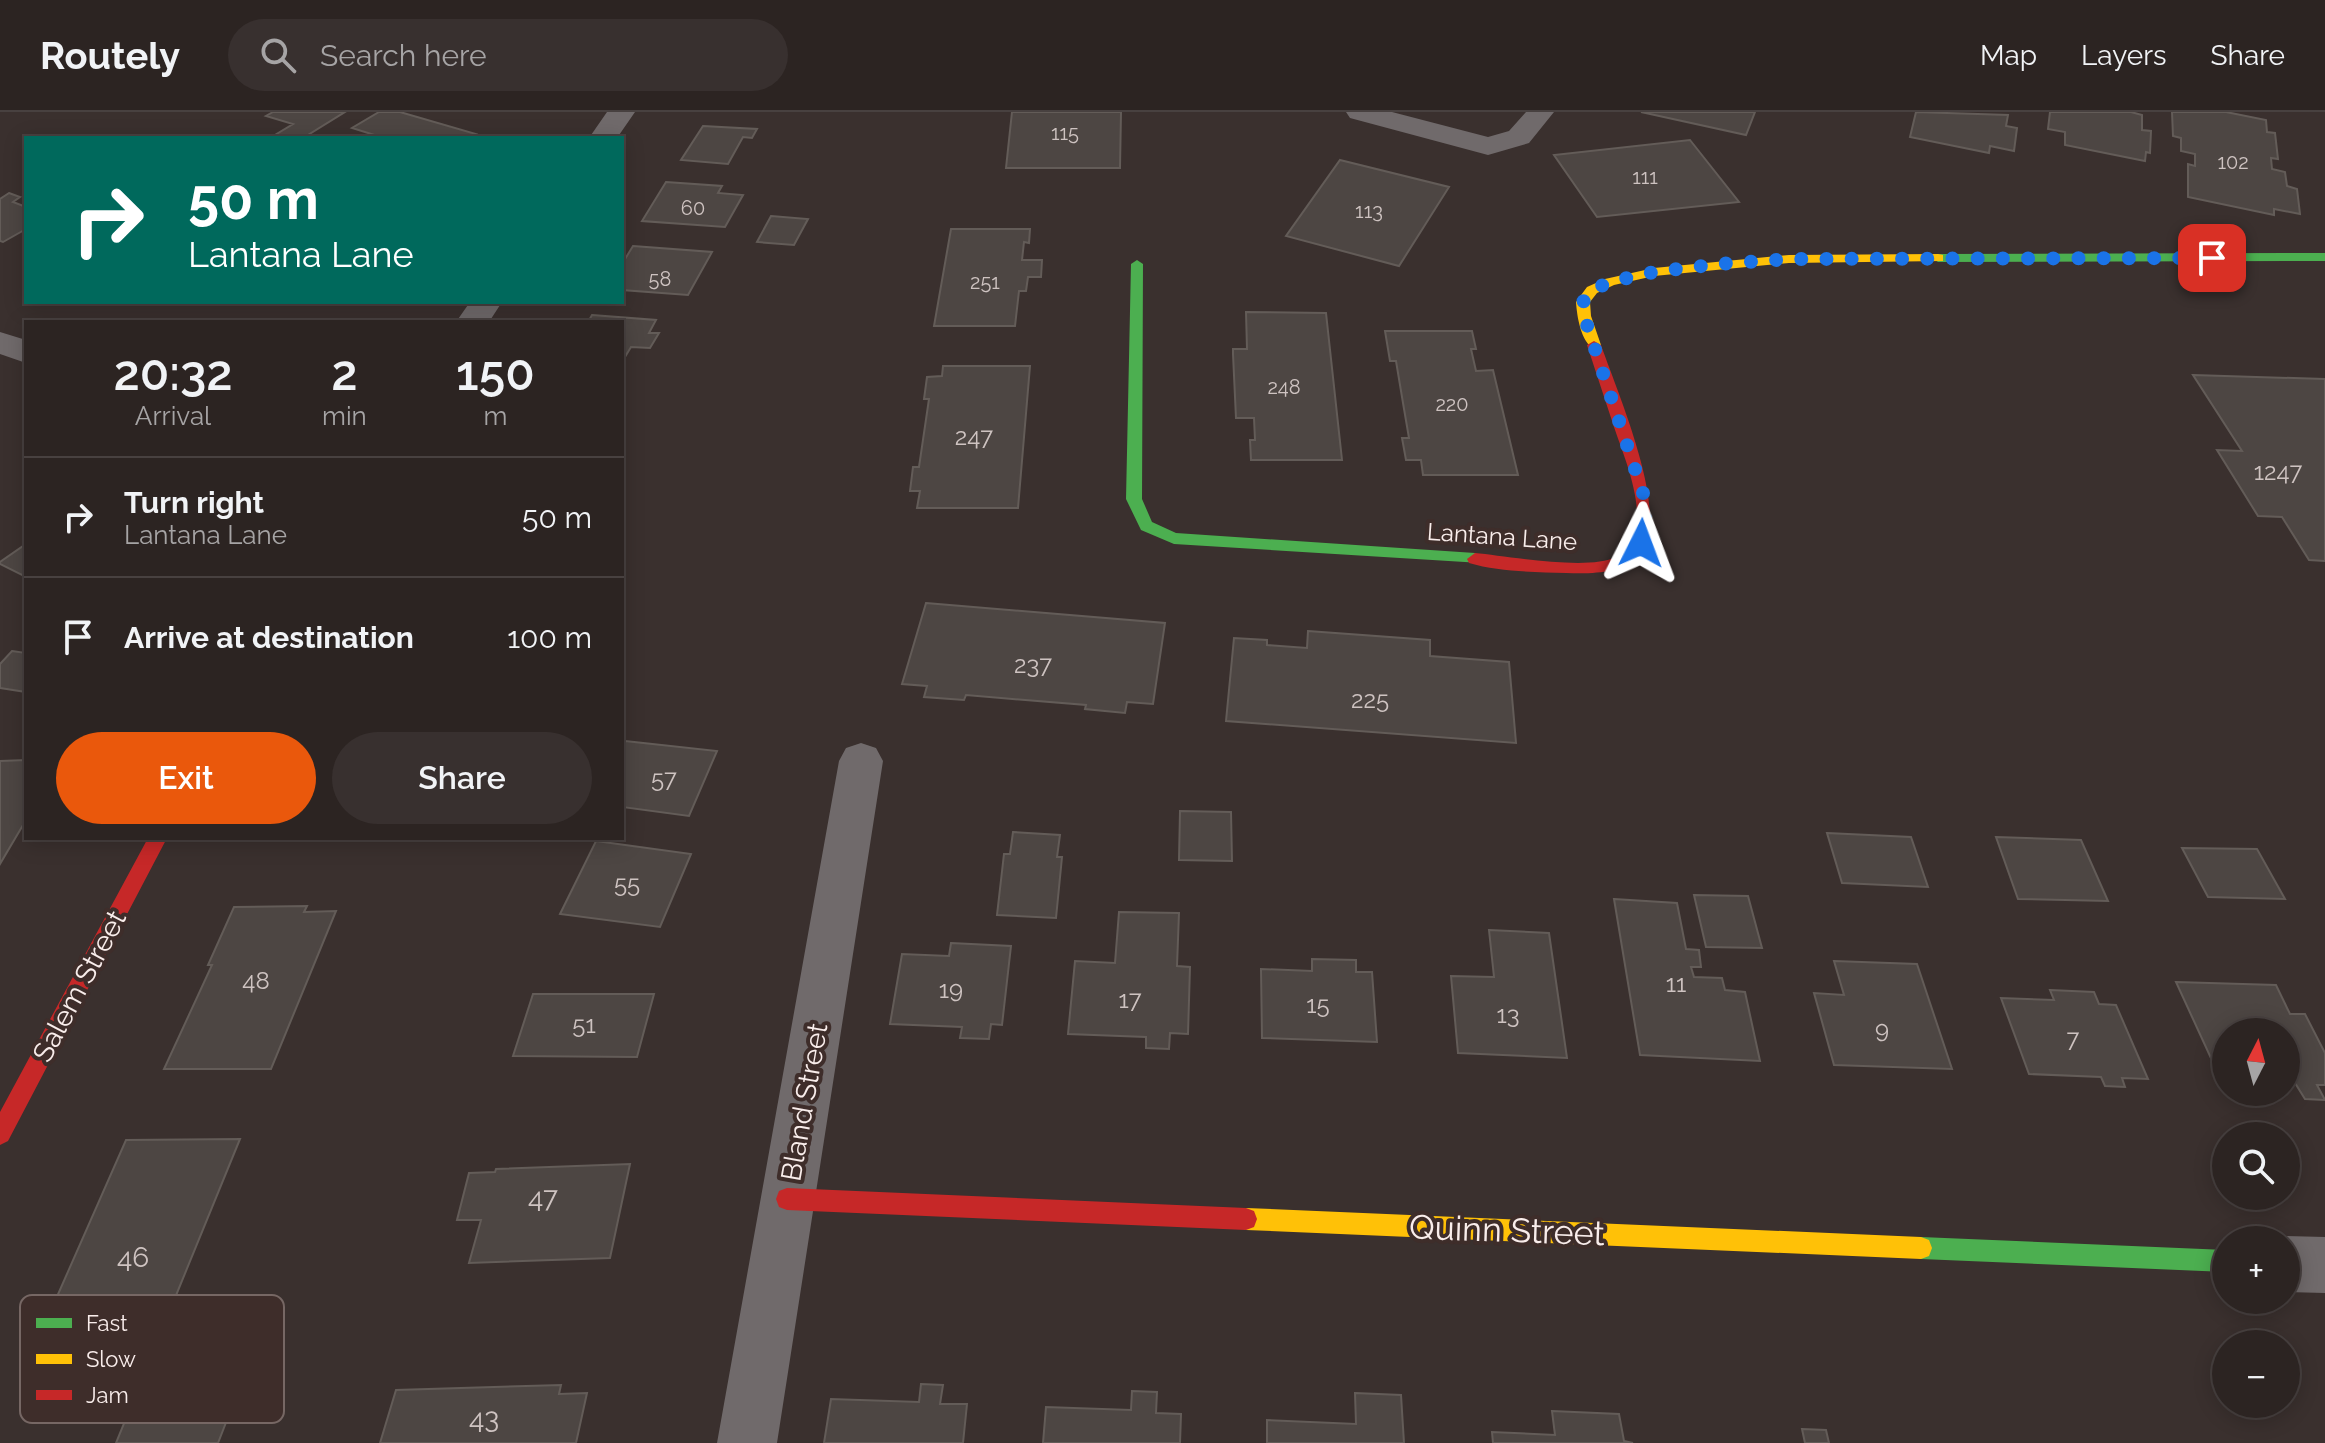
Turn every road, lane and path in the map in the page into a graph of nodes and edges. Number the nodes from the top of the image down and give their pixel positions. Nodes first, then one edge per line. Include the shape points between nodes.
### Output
1 (621, 112) edge
2 (1360, 112) edge
3 (1540, 112) edge
4 (604, 136) edge
5 (2325, 257) edge
6 (1137, 264) dead end
7 (0, 342) edge
8 (24, 351) edge
9 (861, 761) dead end
10 (157, 840) edge
11 (0, 1134) edge
12 (787, 1199) junction
13 (2212, 1260) edge
14 (2300, 1264) edge
15 (2325, 1265) edge
16 (747, 1443) edge

1 - 4 street
2 - 3 street via 1488,146 1523,136
5 - 6 street, Lantana Lane via 1789,259 1654,272 1610,282 1592,290 1583,302 1584,316 1643,493 1645,520 1641,543 1628,559 1588,567 1174,538 1142,524 1134,499
7 - 8 street
9 - 12 street, Bland Street
10 - 11 street, Salem Street
12 - 13 street, Quinn Street
12 - 16 street, Bland Street
14 - 15 street

